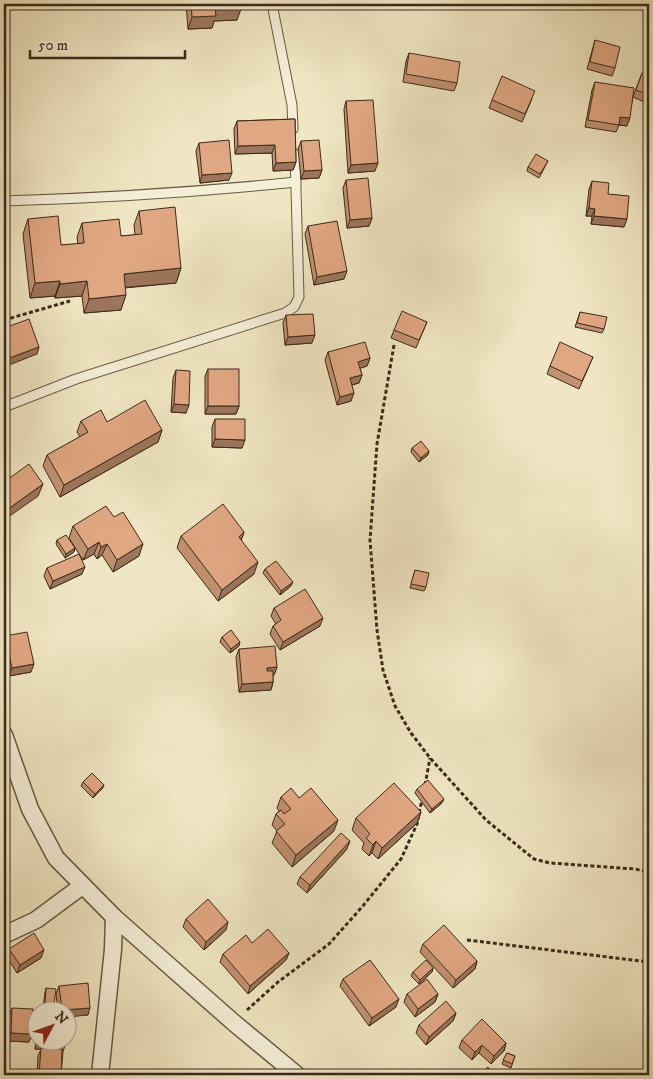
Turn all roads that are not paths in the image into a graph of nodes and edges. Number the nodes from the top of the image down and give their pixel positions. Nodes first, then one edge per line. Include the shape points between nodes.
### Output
1 (272, 4) edge
2 (296, 182) junction
3 (4, 201) edge
4 (4, 407) edge
5 (4, 735) edge
6 (82, 886) junction
7 (114, 917) junction
8 (4, 935) edge
9 (100, 1075) edge
10 (297, 1075) edge

1 - 2 lane via 292,105
2 - 3 lane via 88,199
2 - 4 lane via 299,297 294,307 285,313 76,379
5 - 6 street via 30,809 56,858
6 - 7 street
6 - 8 street via 36,920
7 - 9 street
7 - 10 street

